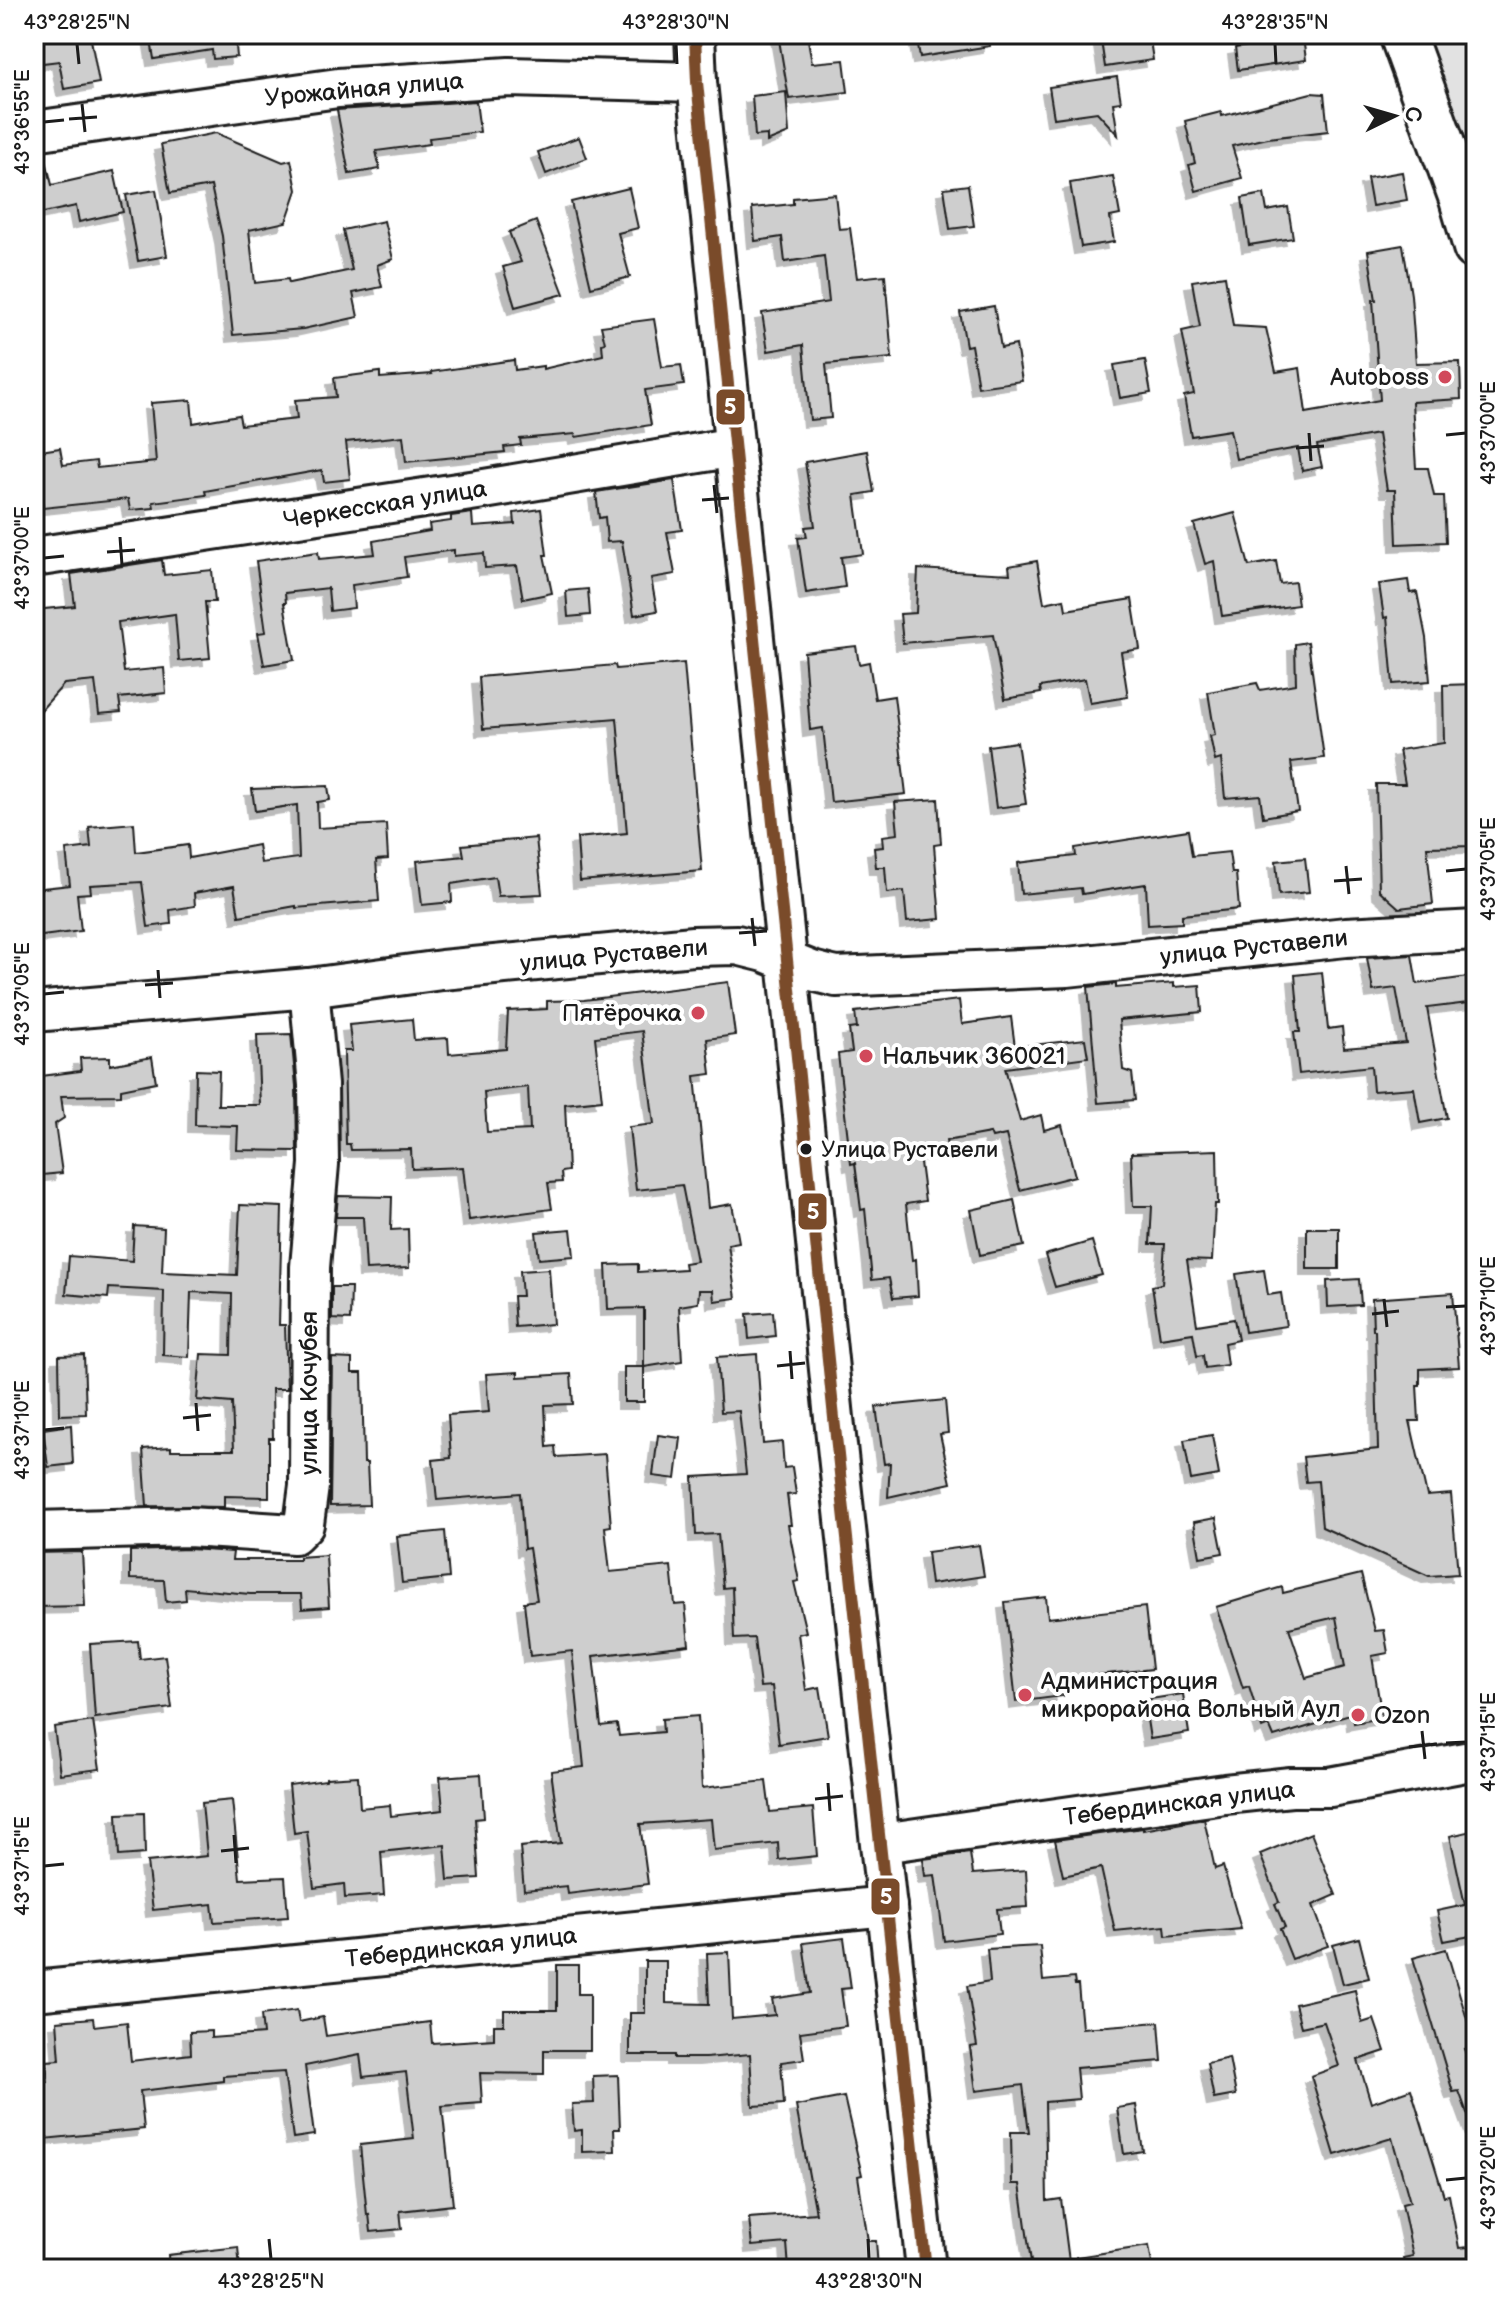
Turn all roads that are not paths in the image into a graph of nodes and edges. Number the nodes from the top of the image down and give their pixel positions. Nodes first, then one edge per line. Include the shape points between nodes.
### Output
1 (695, 34) edge
2 (1402, 34) edge
3 (697, 82) junction
4 (34, 131) edge
5 (1476, 247) edge
6 (735, 447) junction
7 (34, 557) edge
8 (1476, 930) edge
9 (789, 961) junction
10 (309, 988) junction
11 (34, 1012) edge
12 (34, 1531) edge
13 (1476, 1760) edge
14 (882, 1843) junction
15 (887, 1906) junction
16 (34, 1991) edge
17 (926, 2269) edge

1 - 3 street
2 - 5 main road
3 - 4 street, Урожайная улица via 509,77 354,87
3 - 6 street
6 - 7 street, Черкесская улица
6 - 9 street
8 - 9 street, улица Руставели via 1346,937 1067,967 836,977
9 - 10 street, улица Руставели via 737,945 693,946
9 - 14 street
10 - 11 street, улица Руставели
10 - 12 street, улица Кочубея via 319,1164 310,1267 309,1486 304,1524 286,1535 189,1527
13 - 14 street, Тебердинская улица via 1330,1787 1225,1794
14 - 15 street
15 - 16 street, Тебердинская улица
15 - 17 street

